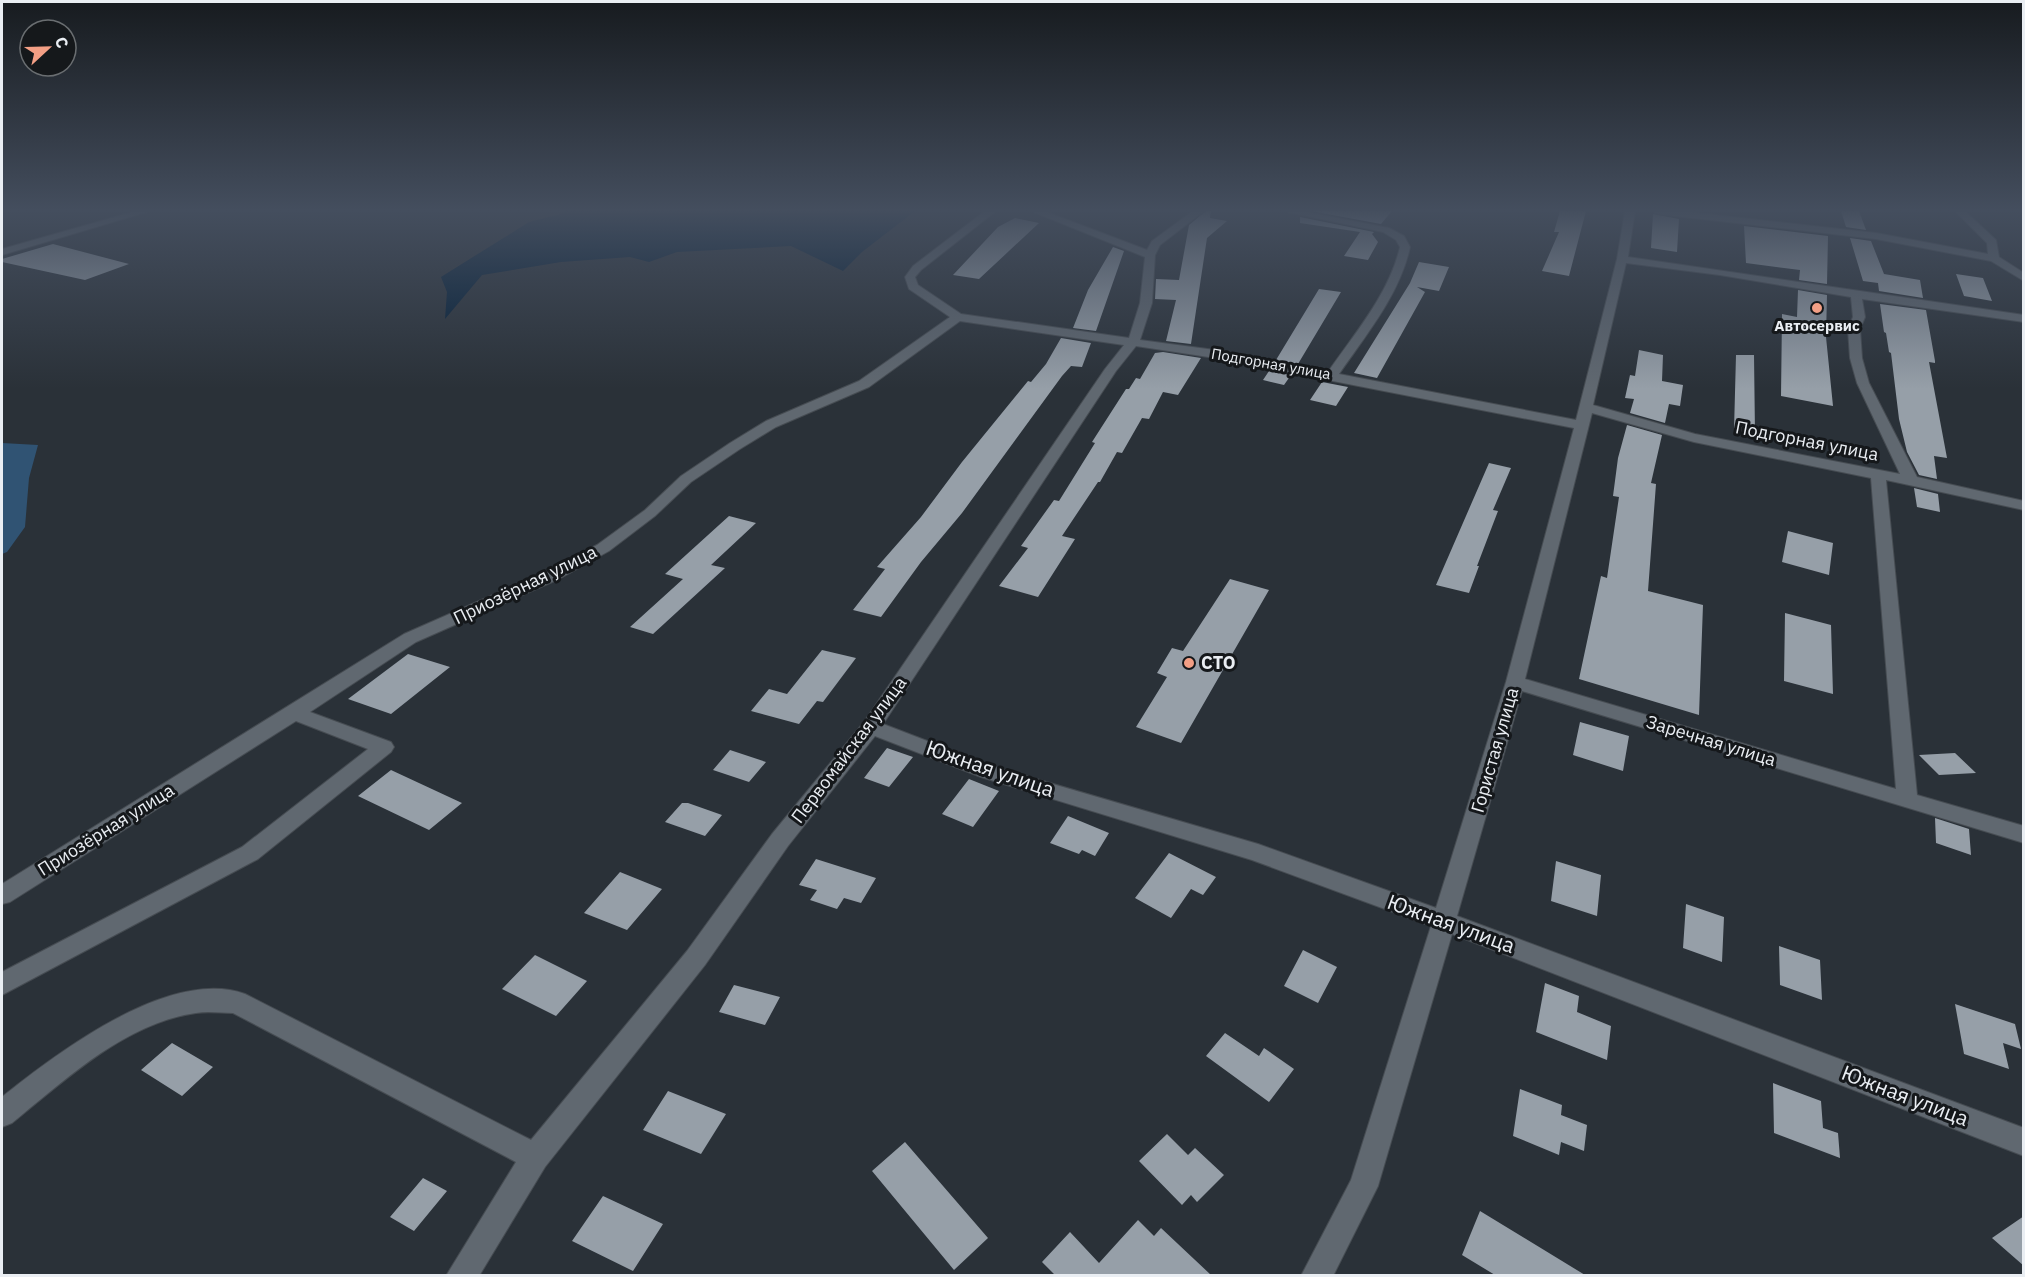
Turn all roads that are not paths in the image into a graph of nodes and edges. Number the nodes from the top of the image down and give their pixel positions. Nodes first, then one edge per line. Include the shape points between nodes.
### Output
1 (915, 271) edge
2 (1148, 271) edge
3 (1399, 271) edge
4 (1619, 271) edge
5 (1709, 271) edge
6 (1856, 295) junction
7 (958, 317) junction
8 (2024, 319) edge
9 (1133, 342) junction
10 (1332, 375) junction
11 (1584, 416) junction
12 (1878, 475) junction
13 (1911, 481) junction
14 (2024, 506) edge
15 (1515, 682) junction
16 (294, 713) junction
17 (871, 727) junction
18 (1907, 799) junction
19 (2024, 835) edge
20 (2, 895) edge
21 (1444, 921) junction
22 (2, 984) edge
23 (2, 1114) edge
24 (2024, 1142) edge
25 (536, 1157) junction
26 (461, 1275) edge
27 (1316, 1275) edge

1 - 7 street via 910,277 913,287
2 - 9 street, Первомайская улица via 1146,303
3 - 10 street
4 - 11 street, Гористая улица
5 - 6 street
6 - 8 street
6 - 13 street via 1860,311 1859,323 1854,328 1856,358 1863,383
7 - 9 street, Подгорная улица
7 - 16 street, Приозёрная улица via 864,384 771,424 735,446 686,479 650,513 603,548 553,575 410,638
9 - 10 street, Подгорная улица
9 - 17 street, Первомайская улица
10 - 11 street, Подгорная улица
11 - 12 street, Подгорная улица
11 - 15 street, Гористая улица
12 - 13 street, Подгорная улица
12 - 18 street
13 - 14 street, Подгорная улица
15 - 18 street, Заречная улица
15 - 21 street, Гористая улица
16 - 20 street, Приозёрная улица
16 - 22 street via 384,747 250,853
17 - 21 street, Южная улица via 988,772 1258,853
17 - 25 street, Первомайская улица via 780,840 696,958
18 - 19 street, Заречная улица
21 - 24 street, Южная улица
21 - 27 street, Гористая улица via 1364,1186
23 - 25 street via 62,1065 107,1035 195,1002 236,1002
25 - 26 street, Первомайская улица

